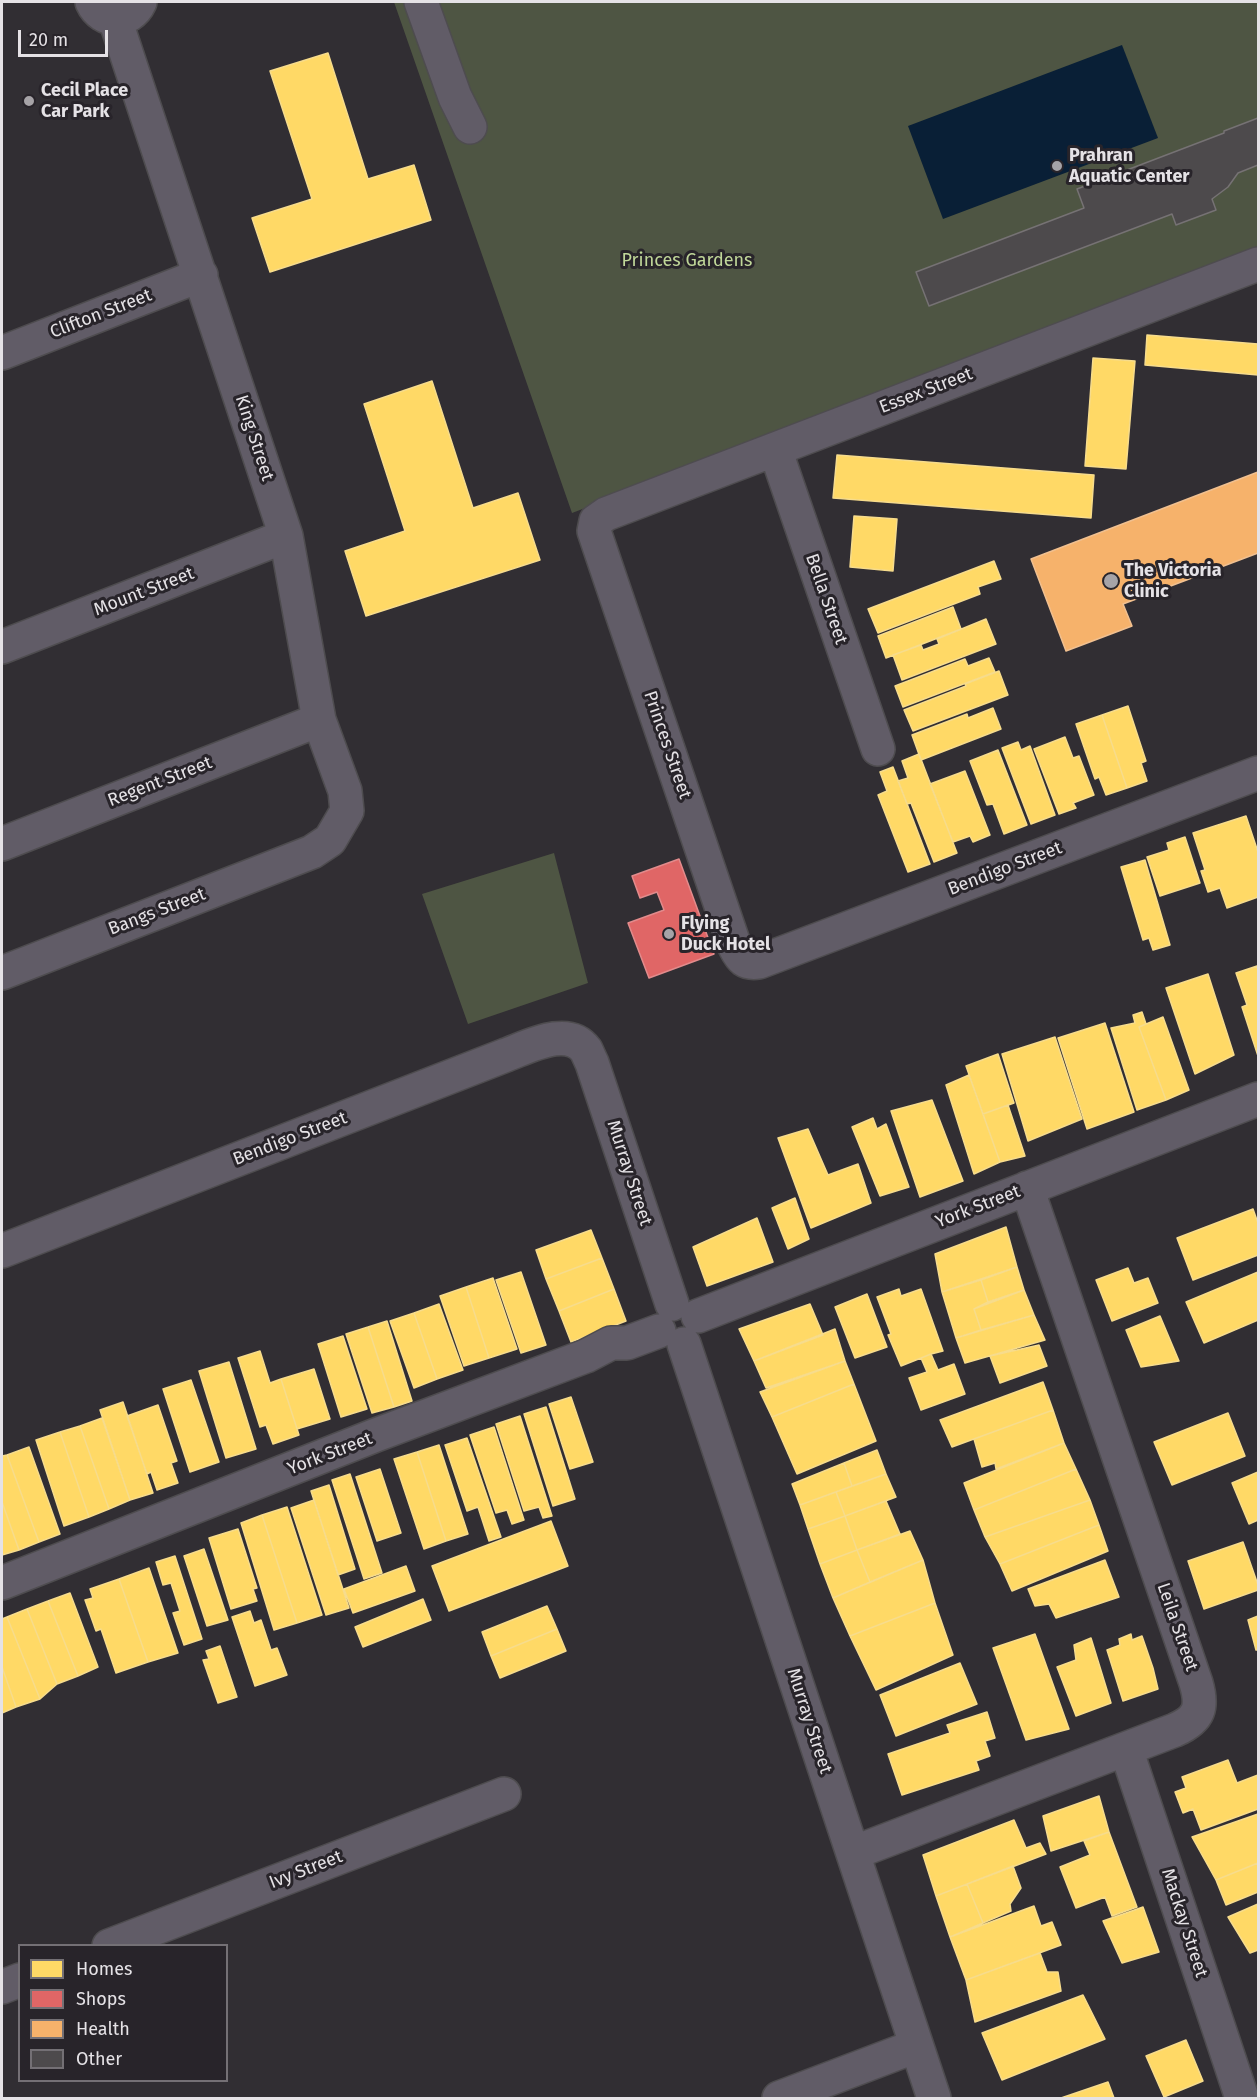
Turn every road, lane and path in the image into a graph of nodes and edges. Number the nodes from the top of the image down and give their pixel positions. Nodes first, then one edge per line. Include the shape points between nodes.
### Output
1 (422, 2) edge
2 (116, 7) edge
3 (470, 127) dead end
4 (1258, 264) edge
5 (201, 275) junction
6 (2, 353) edge
7 (775, 449) junction
8 (596, 521) joint
9 (286, 536) junction
10 (2, 647) edge
11 (319, 720) junction
12 (878, 749) dead end
13 (1258, 773) edge
14 (2, 844) edge
15 (312, 852) joint
16 (750, 964) joint
17 (2, 973) edge
18 (580, 1045) joint
19 (1258, 1099) edge
20 (1027, 1188) junction
21 (2, 1251) edge
22 (678, 1324) junction
23 (2, 1583) edge
24 (1126, 1749) junction
25 (504, 1794) dead end
26 (853, 1853) junction
27 (114, 1944) edge
28 (18, 1981) edge
29 (2, 1987) edge
30 (916, 2046) junction
31 (779, 2098) edge
32 (934, 2098) edge
33 (1242, 2098) edge

1 - 3 street
2 - 5 street, King Street
4 - 7 street, Essex Street
5 - 6 street, Clifton Street
5 - 9 street, King Street
7 - 8 street, Essex Street
7 - 12 street, Bella Street
8 - 16 street, Princes Street via 596,539 735,947
9 - 10 street, Mount Street
9 - 11 street, King Street
11 - 14 street, Regent Street
11 - 15 street, King Street via 345,791 347,811 330,840
13 - 16 street, Bendigo Street
15 - 17 street, Bangs Street
18 - 21 street, Bendigo Street via 568,1038 545,1041
18 - 22 street, Murray Street via 592,1063
19 - 20 street, York Street
20 - 22 street, York Street
20 - 24 street, Leila Street via 1199,1694 1199,1709 1192,1720
22 - 23 street, York Street via 627,1343 611,1342 586,1356
22 - 26 street, Murray Street
24 - 26 street, Leila Street
24 - 33 street, Mackay Street
25 - 27 street, Ivy Street
26 - 30 street, Murray Street
28 - 29 street
30 - 31 street
30 - 32 street, Murray Street

